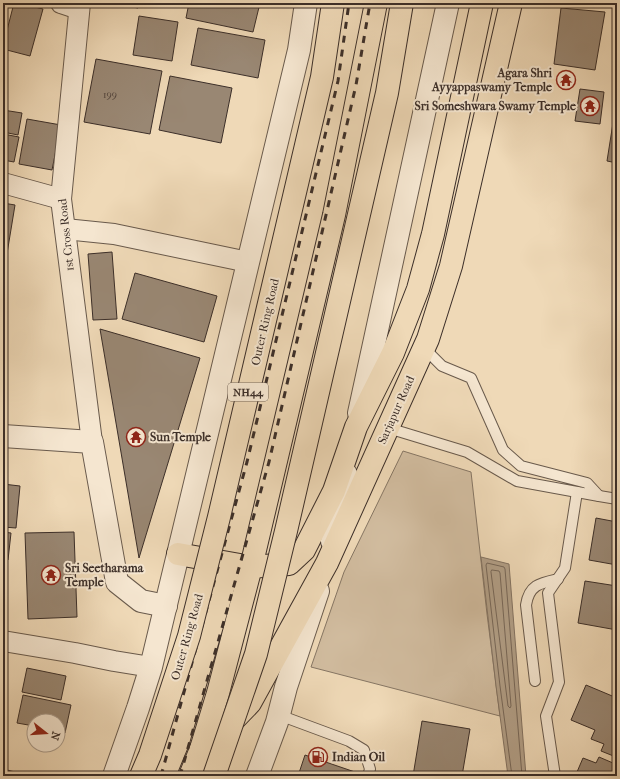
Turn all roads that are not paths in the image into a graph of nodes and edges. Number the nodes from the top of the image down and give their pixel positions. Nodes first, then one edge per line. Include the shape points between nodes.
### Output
1 (306, 3) edge
2 (333, 3) edge
3 (376, 3) edge
4 (402, 3) edge
5 (448, 3) edge
6 (482, 3) edge
7 (511, 3) edge
8 (73, 5) edge
9 (3, 183) edge
10 (61, 199) junction
11 (65, 229) junction
12 (248, 262) junction
13 (424, 348) junction
14 (356, 427) junction
15 (388, 428) junction
16 (3, 436) edge
17 (92, 442) junction
18 (578, 492) junction
19 (599, 496) junction
20 (617, 499) edge
21 (178, 554) junction
22 (327, 563) junction
23 (230, 564) junction
24 (251, 567) junction
25 (558, 579) junction
26 (166, 606) junction
27 (3, 641) edge
28 (151, 666) junction
29 (535, 681) dead end
30 (279, 715) junction
31 (202, 749) junction
32 (114, 776) edge
33 (141, 776) edge
34 (164, 776) edge
35 (190, 776) edge
36 (214, 776) edge
37 (257, 776) edge
38 (368, 776) edge
39 (555, 776) edge

1 - 12 street via 299,50
2 - 33 main road, Outer Ring Road / NH44, bridge via 322,77 219,517 189,636
3 - 24 main road via 334,215
4 - 36 main road, bridge via 387,93 286,531 256,654
5 - 14 street
6 - 14 main road via 433,234 418,289 393,352
7 - 13 main road, Sarjapur Road via 451,266
8 - 10 street, 1st Cross Road
9 - 10 street
10 - 11 street, 1st Cross Road
11 - 12 street via 114,234
11 - 17 street, 1st Cross Road
12 - 21 street
13 - 15 main road, Sarjapur Road
13 - 19 lane via 442,366 471,378 503,450 521,466 586,483
14 - 22 street
14 - 24 main road via 334,491 304,550 288,564
15 - 18 lane via 467,452 516,481
15 - 22 main road, Sarjapur Road
16 - 17 street
17 - 26 street via 117,582 141,601
18 - 19 lane
18 - 25 lane via 565,568
19 - 20 lane
21 - 23 main road
21 - 26 street
22 - 30 street
22 - 31 main road, Sarjapur Road via 250,703
23 - 24 main road
23 - 34 main road via 178,742
24 - 31 main road
25 - 29 lane via 536,585 527,597
25 - 39 lane via 548,593 559,682 546,716
26 - 28 street
27 - 28 street
28 - 32 street
30 - 37 street
30 - 38 lane via 349,741 364,750 370,769
31 - 35 main road, Sarjapur Road

